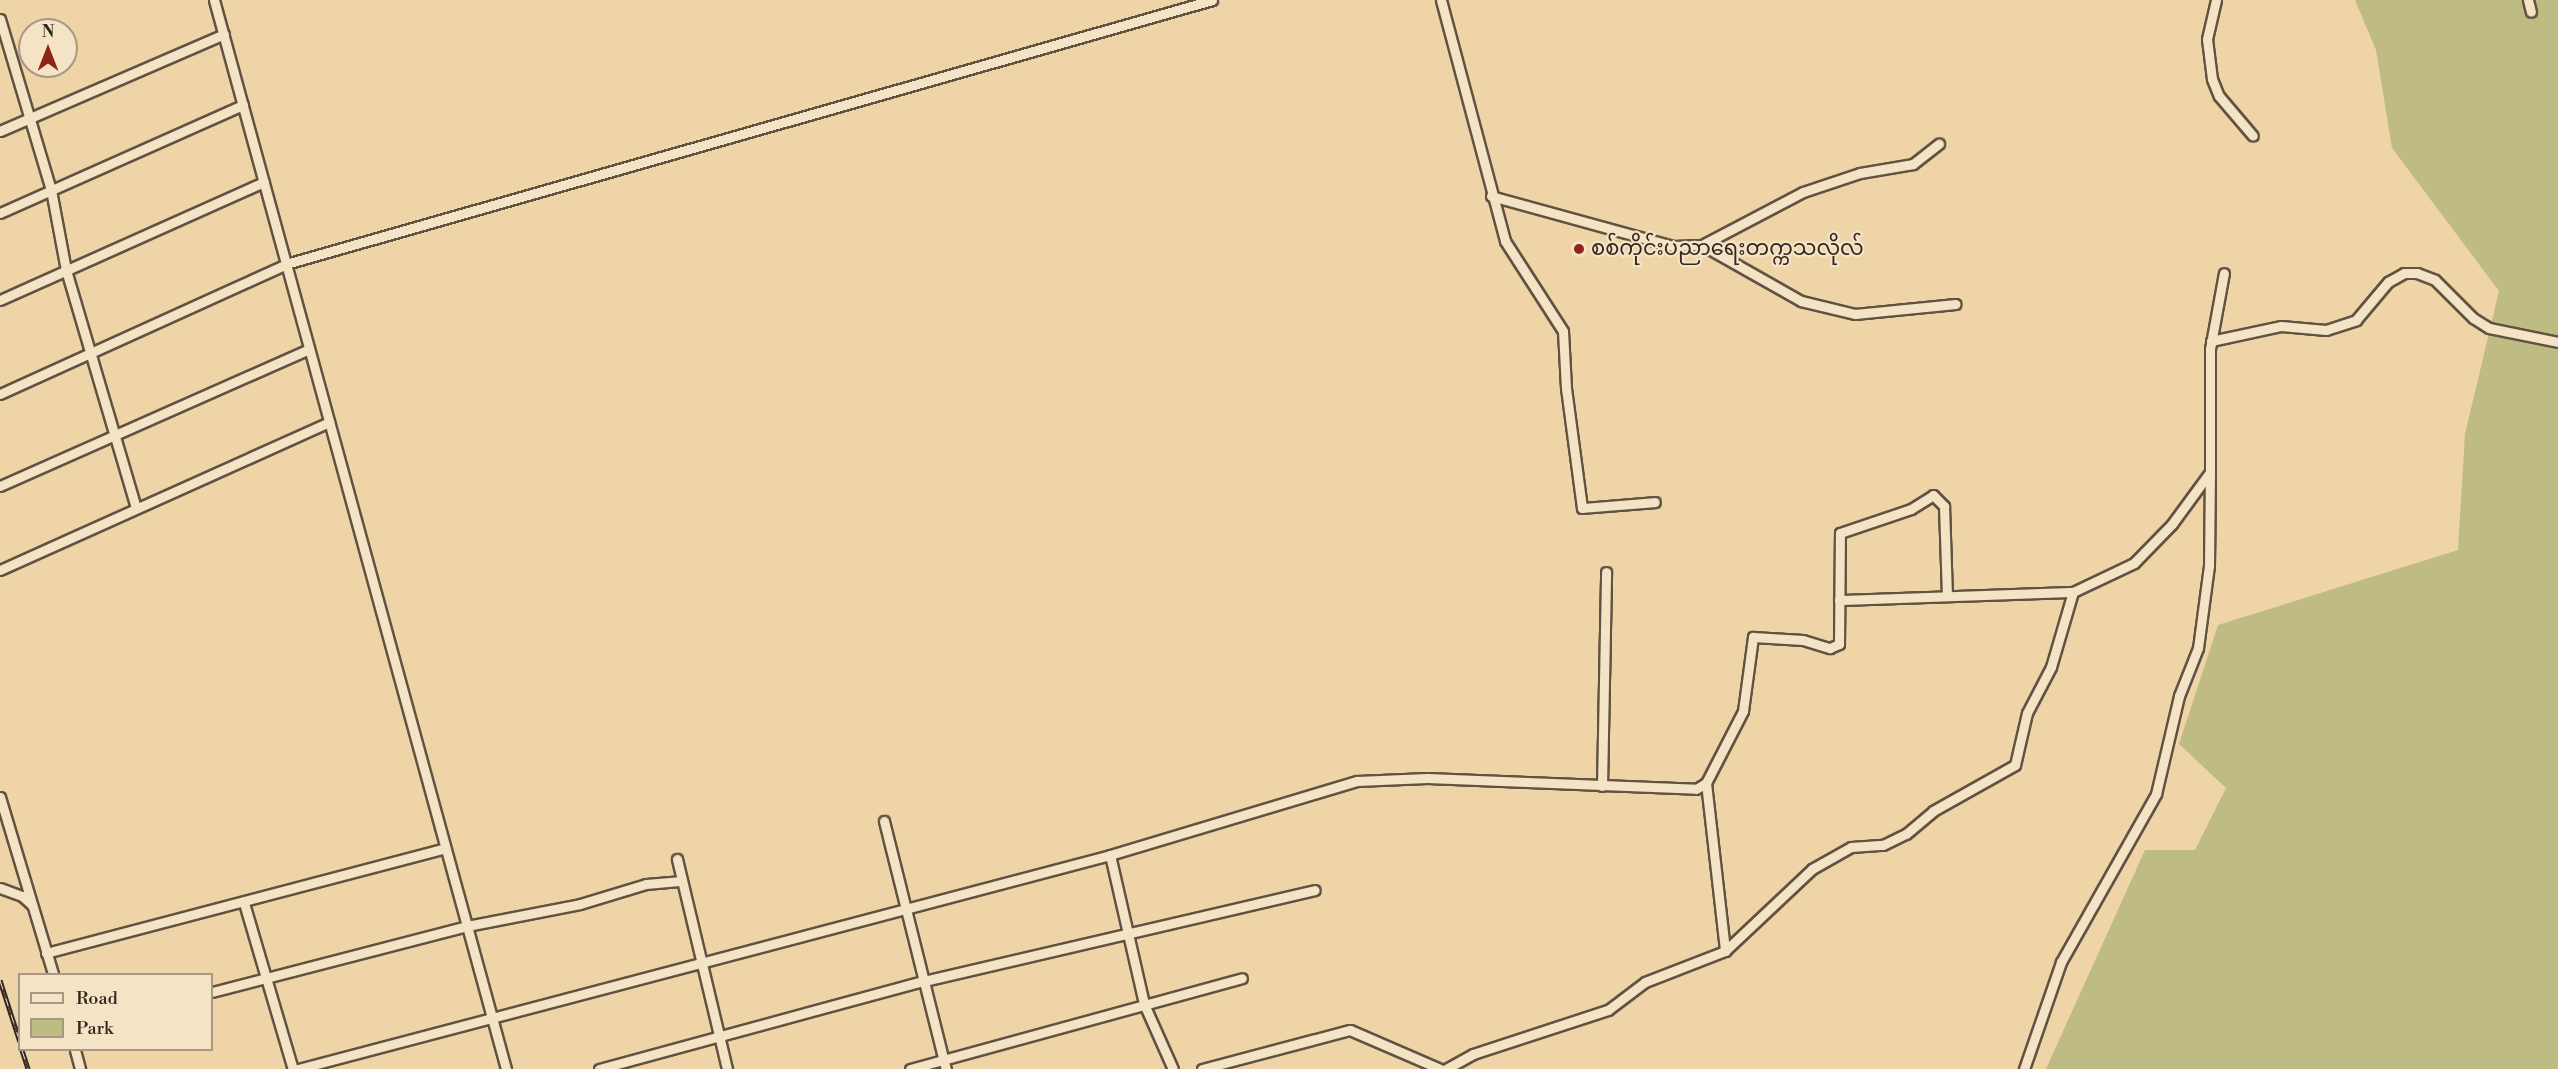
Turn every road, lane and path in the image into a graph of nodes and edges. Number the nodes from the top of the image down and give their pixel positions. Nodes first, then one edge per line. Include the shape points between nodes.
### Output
1 (214, 0) edge
2 (1212, 0) edge
3 (1441, 0) edge
4 (2216, 0) edge
5 (2528, 0) edge
6 (2531, 12) dead end
7 (0, 19) edge
8 (224, 34) junction
9 (4, 46) edge
10 (243, 105) junction
11 (30, 119) junction
12 (0, 131) edge
13 (2253, 136) dead end
14 (1939, 144) dead end
15 (264, 182) junction
16 (51, 190) junction
17 (1491, 196) junction
18 (0, 213) edge
19 (1702, 245) junction
20 (286, 264) junction
21 (66, 270) junction
22 (2224, 273) dead end
23 (0, 300) edge
24 (1956, 304) dead end
25 (2211, 341) junction
26 (2558, 342) edge
27 (309, 349) junction
28 (92, 352) junction
29 (0, 394) edge
30 (329, 422) junction
31 (117, 436) junction
32 (2210, 472) junction
33 (0, 486) edge
34 (1655, 502) dead end
35 (136, 508) junction
36 (0, 570) edge
37 (1606, 572) dead end
38 (2073, 592) junction
39 (1947, 596) junction
40 (1839, 600) junction
41 (1706, 783) junction
42 (1602, 786) junction
43 (0, 797) edge
44 (884, 821) dead end
45 (445, 848) junction
46 (1110, 855) junction
47 (677, 859) dead end
48 (682, 881) junction
49 (26, 885) junction
50 (4, 889) edge
51 (1315, 890) dead end
52 (244, 903) junction
53 (32, 905) junction
54 (905, 906) junction
55 (467, 926) junction
56 (1129, 933) junction
57 (1725, 951) junction
58 (46, 953) junction
59 (701, 960) junction
60 (52, 973) edge
61 (269, 977) junction
62 (1242, 978) dead end
63 (924, 981) junction
64 (213, 993) edge
65 (1144, 1004) junction
66 (492, 1018) junction
67 (720, 1038) junction
68 (75, 1051) edge
69 (945, 1064) edge
70 (80, 1069) edge
71 (293, 1069) edge
72 (298, 1069) edge
73 (506, 1069) edge
74 (599, 1069) edge
75 (727, 1069) edge
76 (910, 1069) edge
77 (1173, 1069) edge
78 (1202, 1069) edge
79 (1440, 1069) edge
80 (1446, 1069) edge
81 (2024, 1069) edge

1 - 8 street
2 - 20 street
3 - 17 street
4 - 13 street via 2207,39 2212,79 2219,96
5 - 6 street
7 - 9 street
8 - 10 street
8 - 11 street
9 - 11 street
10 - 15 street
10 - 16 street
11 - 12 street
11 - 16 street
14 - 19 street via 1913,164 1860,173 1803,192
15 - 20 street
15 - 21 street
16 - 18 street
16 - 21 street
17 - 19 street via 1673,246
17 - 34 street via 1505,241 1563,331 1566,388 1582,508
19 - 24 street via 1801,301 1855,314
20 - 27 street
20 - 28 street
21 - 23 street
21 - 28 street
22 - 25 street
25 - 26 street via 2282,326 2326,330 2356,320 2388,282 2404,273 2417,273 2435,280 2473,318 2489,328
25 - 32 street
27 - 30 street
27 - 31 street
28 - 29 street
28 - 31 street
30 - 35 street
30 - 45 street
31 - 33 street
31 - 35 street
32 - 38 street via 2172,524 2134,563
32 - 81 street via 2209,566 2198,648 2179,696 2156,794 2061,962
35 - 36 street
37 - 42 street
38 - 39 street
38 - 57 street via 2051,667 2027,713 2015,765 1933,811 1906,834 1882,845 1851,847 1812,870
39 - 40 street
39 - 40 street via 1944,506 1933,495 1911,509 1840,533
40 - 41 street via 1839,644 1830,648 1803,640 1753,637 1743,711
41 - 42 street via 1696,789
41 - 57 street
42 - 46 street via 1427,778 1357,781
43 - 49 street
44 - 54 street
45 - 52 street
45 - 55 street
46 - 54 street
46 - 56 street
47 - 48 street
48 - 55 street via 646,884 580,904
48 - 59 street
49 - 50 street
49 - 53 street
50 - 53 street
51 - 56 street
52 - 58 street
52 - 61 street
53 - 58 street
54 - 59 street
54 - 63 street
55 - 61 street
55 - 66 street
56 - 63 street
56 - 65 street
57 - 80 street via 1645,982 1608,1010 1473,1053
58 - 60 street
59 - 66 street
59 - 67 street
61 - 64 street
61 - 71 street
62 - 65 street
63 - 67 street
63 - 69 street
65 - 69 street
65 - 77 street
66 - 72 street
66 - 73 street
67 - 74 street
67 - 75 street
68 - 70 street
69 - 76 street
78 - 79 street via 1350,1030

